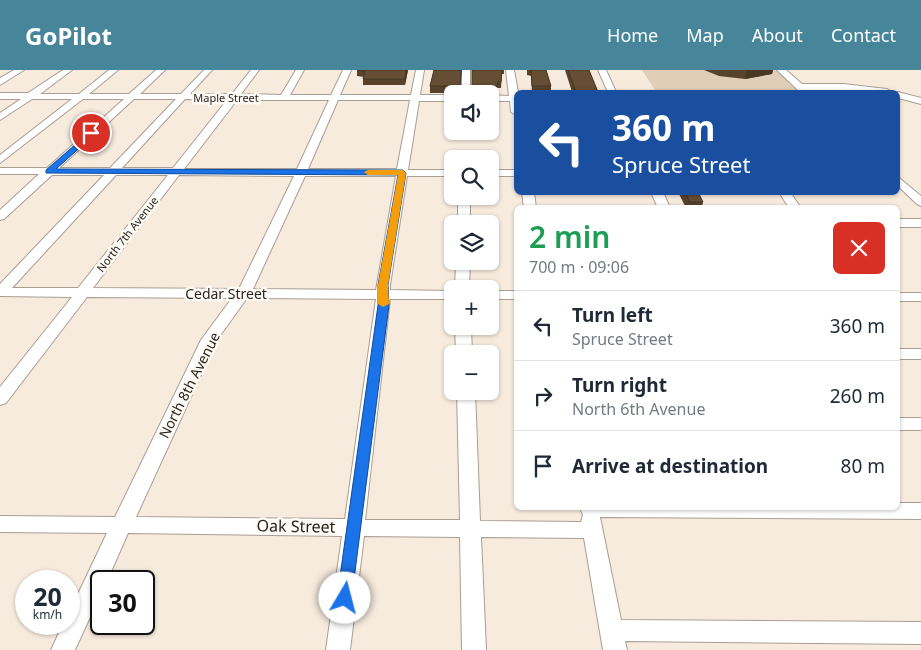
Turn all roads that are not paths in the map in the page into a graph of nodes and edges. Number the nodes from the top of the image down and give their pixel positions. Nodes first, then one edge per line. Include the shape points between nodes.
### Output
1 (20, 70) edge
2 (68, 70) edge
3 (114, 70) edge
4 (161, 70) edge
5 (208, 70) edge
6 (254, 70) edge
7 (300, 70) edge
8 (347, 70) edge
9 (420, 70) edge
10 (466, 70) edge
11 (510, 70) edge
12 (602, 70) edge
13 (781, 70) edge
14 (0, 82) edge
15 (466, 85) edge
16 (611, 90) edge
17 (802, 90) edge
18 (869, 90) edge
19 (514, 93) edge
20 (0, 96) edge
21 (30, 96) junction
22 (900, 96) edge
23 (80, 97) junction
24 (132, 97) junction
25 (182, 97) junction
26 (234, 97) junction
27 (284, 98) junction
28 (334, 98) junction
29 (416, 98) junction
30 (444, 98) edge
31 (499, 98) edge
32 (514, 99) edge
33 (921, 101) edge
34 (0, 117) edge
35 (0, 160) edge
36 (0, 171) edge
37 (49, 172) junction
38 (112, 172) junction
39 (175, 172) junction
40 (302, 172) junction
41 (403, 173) junction
42 (444, 173) edge
43 (499, 173) edge
44 (514, 173) edge
45 (900, 182) edge
46 (921, 202) edge
47 (0, 216) edge
48 (900, 223) edge
49 (921, 223) edge
50 (0, 292) edge
51 (82, 292) junction
52 (244, 293) junction
53 (383, 294) junction
54 (444, 294) edge
55 (499, 295) edge
56 (514, 295) edge
57 (900, 297) edge
58 (921, 297) edge
59 (900, 354) edge
60 (921, 354) edge
61 (0, 399) edge
62 (466, 400) edge
63 (900, 424) edge
64 (921, 424) edge
65 (921, 511) edge
66 (590, 515) edge
67 (0, 524) edge
68 (122, 525) junction
69 (355, 527) junction
70 (471, 528) junction
71 (921, 633) edge
72 (613, 640) edge
73 (63, 650) edge
74 (338, 650) edge
75 (474, 650) edge

1 - 14 street
2 - 21 street
3 - 23 street
4 - 24 street
5 - 25 street
6 - 26 street, North 7th Avenue
7 - 27 street
8 - 28 street, North 8th Avenue
9 - 29 street
10 - 15 street
11 - 19 street
12 - 16 street
13 - 17 street
17 - 18 street via 843,87
20 - 21 street, Maple Street
21 - 23 street, Maple Street
21 - 34 street
22 - 33 street
23 - 24 street, Maple Street
23 - 35 street
24 - 25 street, Maple Street
24 - 37 street
25 - 26 street, Maple Street
25 - 38 street
26 - 27 street, Maple Street
26 - 39 street, North 7th Avenue
27 - 28 street, Maple Street
28 - 29 street, Maple Street
28 - 40 street, North 8th Avenue
29 - 30 street, Maple Street
29 - 41 street
31 - 32 street
36 - 37 street
37 - 38 street
37 - 47 street
38 - 39 street
38 - 50 street
39 - 40 street
39 - 51 street, North 7th Avenue
40 - 41 street
40 - 52 street, North 8th Avenue
41 - 42 street
41 - 53 street
43 - 44 street
45 - 46 street
48 - 49 street
50 - 51 street, Cedar Street
51 - 52 street, Cedar Street
51 - 61 street, North 7th Avenue
52 - 53 street, Cedar Street
52 - 68 street, North 8th Avenue via 209,340
53 - 54 street, Cedar Street
53 - 69 street
55 - 56 street
57 - 58 street
59 - 60 street
62 - 70 street
63 - 64 street
65 - 66 street, Oak Street
66 - 70 street, Oak Street
66 - 72 street
67 - 68 street, Oak Street
68 - 69 street, Oak Street
68 - 73 street, North 8th Avenue
69 - 70 street, Oak Street
69 - 74 street
70 - 75 street
71 - 72 street

